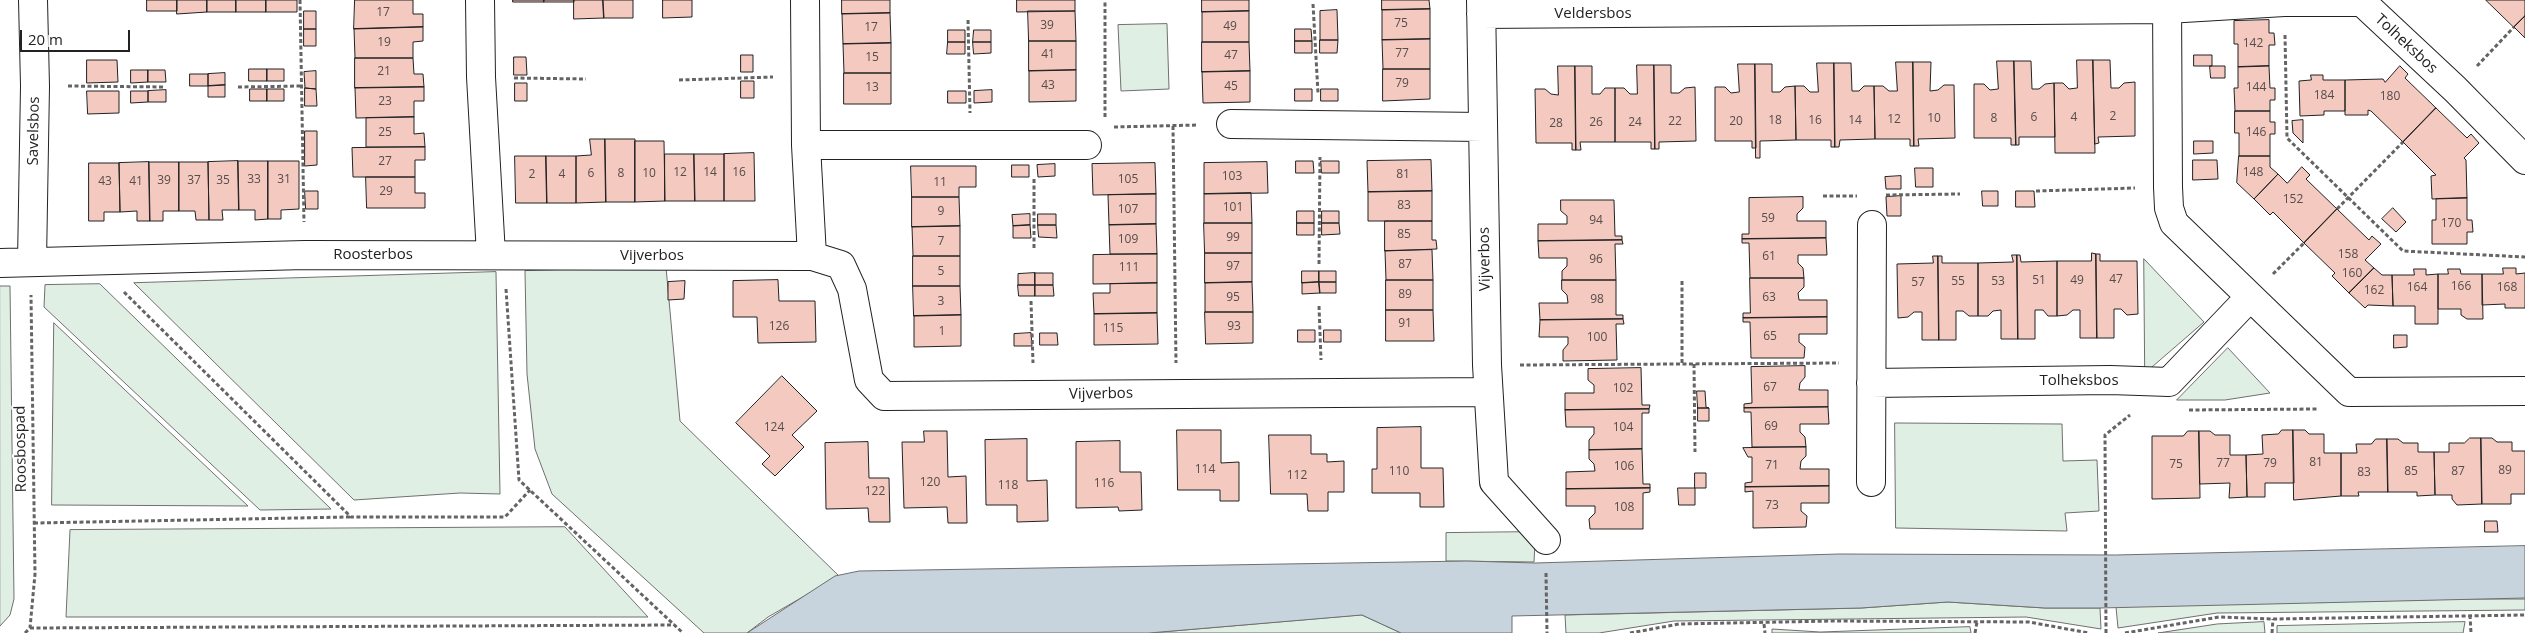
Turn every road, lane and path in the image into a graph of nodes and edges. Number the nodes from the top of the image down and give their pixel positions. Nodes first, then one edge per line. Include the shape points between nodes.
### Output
1 (33, 0) edge
2 (300, 0) edge
3 (480, 0) edge
4 (805, 0) edge
5 (1105, 0) edge
6 (2284, 2) junction
7 (2167, 4) edge
8 (1825, 6) edge
9 (1481, 7) edge
10 (968, 20) dead end
11 (806, 76) junction
12 (481, 77) junction
13 (586, 79) dead end
14 (680, 80) dead end
15 (35, 86) junction
16 (301, 86) junction
17 (165, 87) dead end
18 (238, 87) dead end
19 (1231, 124) joint
20 (1173, 126) junction
21 (1483, 127) junction
22 (2403, 142) dead end
23 (1034, 143) junction
24 (970, 144) junction
25 (806, 145) junction
26 (1087, 145) dead end
27 (2525, 160) edge
28 (2168, 187) junction
29 (2036, 191) dead end
30 (1960, 194) dead end
31 (1882, 195) dead end
32 (1823, 196) dead end
33 (1863, 196) dead end
34 (2349, 198) junction
35 (2337, 209) dead end
36 (1872, 225) dead end
37 (2304, 243) dead end
38 (1034, 249) dead end
39 (305, 255) junction
40 (491, 255) junction
41 (812, 256) junction
42 (2525, 257) edge
43 (91, 260) junction
44 (32, 262) junction
45 (0, 263) edge
46 (1682, 281) dead end
47 (2250, 298) junction
48 (1031, 301) dead end
49 (1319, 306) dead end
50 (1682, 364) junction
51 (1694, 364) junction
52 (1871, 373) junction
53 (1488, 378) junction
54 (2169, 382) junction
55 (2349, 392) junction
56 (2525, 392) edge
57 (1176, 393) junction
58 (1323, 393) junction
59 (1034, 395) junction
60 (2183, 410) dead end
61 (1695, 452) dead end
62 (1871, 482) dead end
63 (530, 490) junction
64 (351, 517) junction
65 (34, 523) junction
66 (1546, 540) joint
67 (2470, 615) junction
68 (2525, 615) edge
69 (2273, 619) junction
70 (1977, 622) junction
71 (1764, 624) junction
72 (674, 625) junction
73 (30, 628) junction
74 (60, 628) junction
75 (1547, 631) edge
76 (25, 633) edge
77 (56, 633) edge
78 (683, 633) edge
79 (1630, 633) edge
80 (1765, 633) edge
81 (1975, 633) edge
82 (2089, 633) edge
83 (2106, 633) edge
84 (2125, 633) edge
85 (2272, 633) edge
86 (2471, 633) edge

1 - 15 street, Savelsbos
2 - 16 path
3 - 12 street
4 - 11 street
5 - 20 path via 1105,127
6 - 7 street, Tolheksbos
6 - 27 street, Tolheksbos via 2362,2
6 - 34 path via 2287,138
7 - 8 street, Veldersbos
7 - 28 street
8 - 9 street, Veldersbos
9 - 21 street, Vijverbos
10 - 24 path
11 - 14 path
11 - 25 street
12 - 13 path
12 - 40 street
15 - 17 path
15 - 44 street, Savelsbos
16 - 18 path
16 - 39 path
19 - 20 path
19 - 21 street
20 - 57 path
21 - 53 street, Vijverbos
22 - 34 path
23 - 24 street
23 - 26 street
23 - 38 path
24 - 25 street
25 - 41 street
28 - 29 path
28 - 47 street via 2174,223
30 - 31 path
32 - 33 path
34 - 35 path
34 - 42 path via 2403,251
36 - 52 street
37 - 47 path
39 - 40 street, Roosterbos
39 - 43 street, Roosterbos
40 - 41 street, Vijverbos
40 - 63 path via 505,274 519,480
41 - 59 street, Vijverbos via 840,265 852,289 869,380 884,396
43 - 44 street, Roosterbos
43 - 64 path
44 - 45 street, Roosterbos
44 - 65 path, Roosbospad
46 - 50 path
47 - 54 street
47 - 55 street
48 - 59 path
49 - 58 path
50 - 51 path
50 - 53 path
51 - 52 path
51 - 61 path
52 - 54 street, Tolheksbos
52 - 62 street
53 - 58 street, Vijverbos
53 - 66 street, Vijverbos via 1494,482
54 - 83 path via 2105,435
55 - 56 street
55 - 60 path via 2318,408
57 - 58 street, Vijverbos
57 - 59 street, Vijverbos
63 - 64 path via 505,517
63 - 72 path
64 - 65 path
65 - 73 path, Roosbospad via 35,574
66 - 75 path
67 - 68 path
67 - 69 path
67 - 86 path
69 - 84 path via 2219,617
69 - 85 path
70 - 71 path
70 - 81 path
70 - 82 path via 2029,622
71 - 79 path via 1679,624
71 - 80 path
72 - 74 path
72 - 78 path
73 - 74 path
73 - 76 path
74 - 77 path

